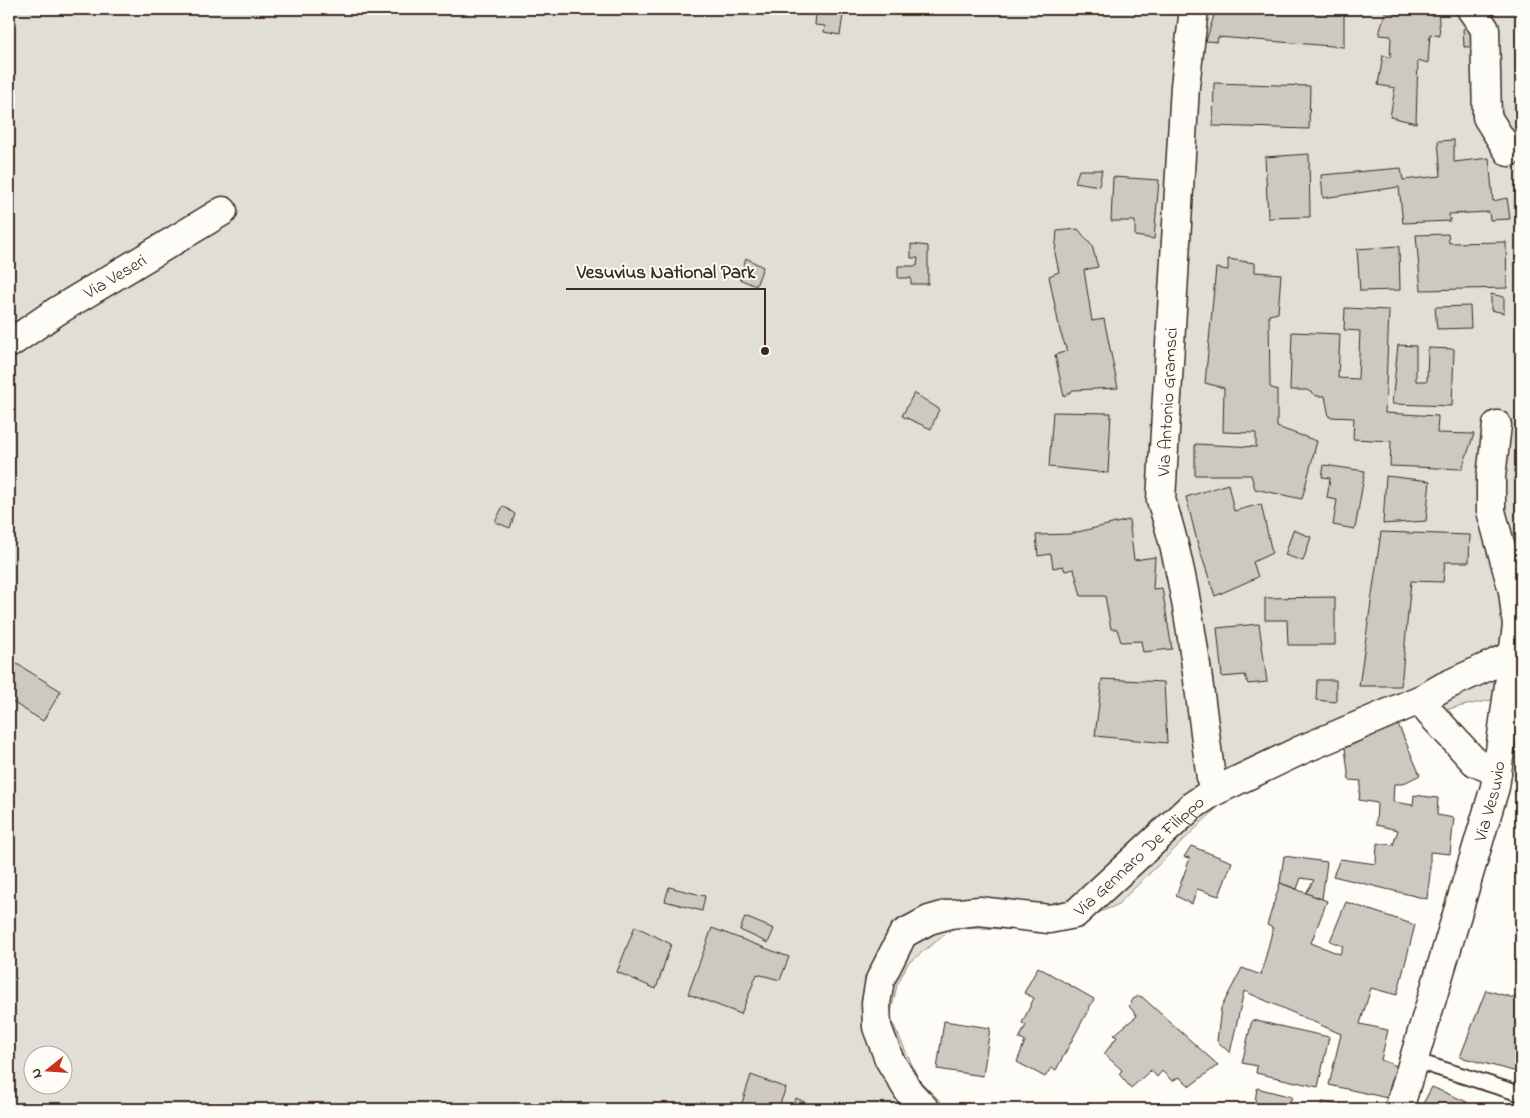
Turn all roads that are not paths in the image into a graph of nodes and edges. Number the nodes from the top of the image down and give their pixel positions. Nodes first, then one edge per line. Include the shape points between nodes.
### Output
1 (1194, 9) edge
2 (1471, 9) edge
3 (1509, 152) dead end
4 (223, 212) dead end
5 (9, 344) edge
6 (1497, 425) dead end
7 (1517, 656) edge
8 (1424, 698) junction
9 (1498, 772) junction
10 (1213, 792) junction
11 (1414, 1060) junction
12 (1521, 1094) edge
13 (925, 1109) edge
14 (1399, 1109) edge

1 - 10 street, Via Antonio Gramsci via 1185,86 1161,500 1188,613
2 - 3 street via 1485,29 1487,117
4 - 5 street, Via Veseri via 56,311
6 - 7 street, Via Vesuvio via 1491,511 1514,591
7 - 8 street, Via Gennaro De Filippo
7 - 9 street, Via Vesuvio
8 - 9 street via 1429,712 1475,762
8 - 10 street, Via Gennaro De Filippo via 1301,750
9 - 11 street, Via Vesuvio
10 - 13 street, Via Gennaro De Filippo via 1192,806 1074,914 1049,919 978,911 950,914 903,934 880,980 876,1003 877,1027 889,1058 909,1092
11 - 12 lane
11 - 14 street, Via Vesuvio

